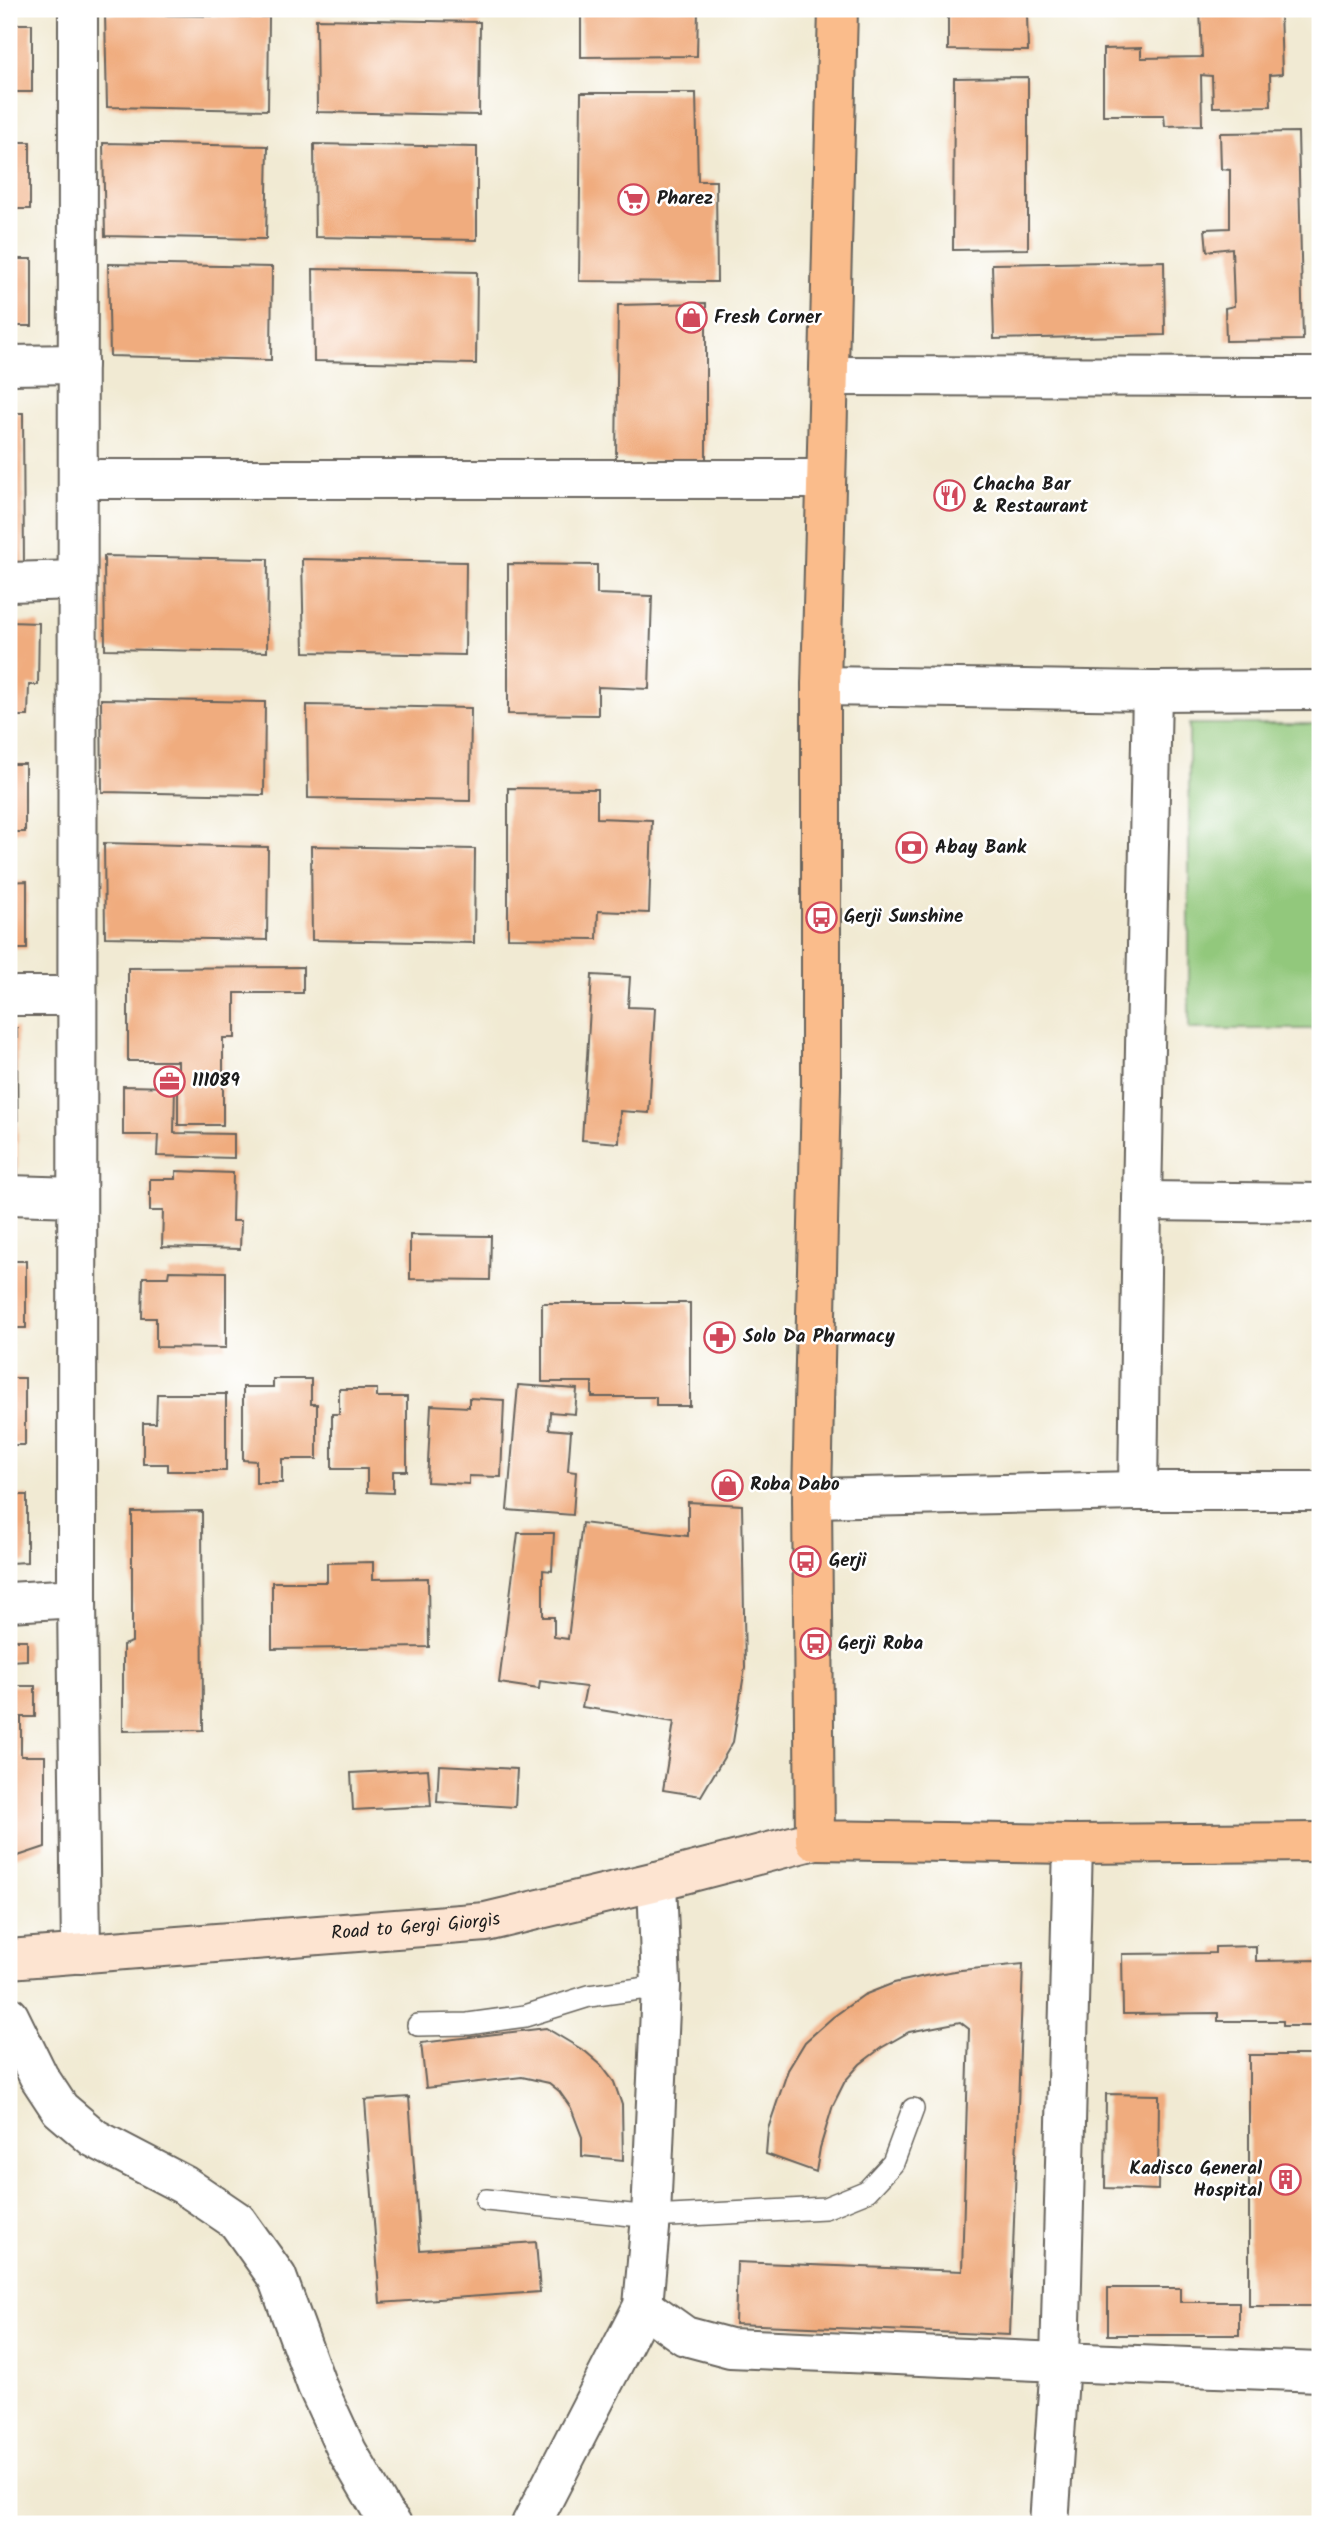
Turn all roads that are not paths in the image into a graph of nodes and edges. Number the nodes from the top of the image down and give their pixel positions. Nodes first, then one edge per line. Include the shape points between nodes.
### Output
1 (78, 9) edge
2 (838, 9) edge
3 (78, 364) junction
4 (9, 365) edge
5 (830, 376) junction
6 (1320, 377) edge
7 (78, 479) junction
8 (826, 480) junction
9 (77, 580) junction
10 (9, 582) edge
11 (821, 686) junction
12 (1320, 690) edge
13 (1152, 691) junction
14 (9, 996) edge
15 (77, 996) junction
16 (9, 1195) edge
17 (77, 1197) junction
18 (1142, 1201) junction
19 (1320, 1203) edge
20 (1138, 1491) junction
21 (1320, 1491) edge
22 (812, 1497) junction
23 (77, 1598) junction
24 (9, 1602) edge
25 (815, 1840) junction
26 (1320, 1842) edge
27 (1073, 1844) junction
28 (657, 1881) junction
29 (81, 1954) junction
30 (9, 1959) edge
31 (661, 1986) junction
32 (9, 2016) edge
33 (418, 2025) dead end
34 (913, 2109) dead end
35 (486, 2200) dead end
36 (651, 2217) junction
37 (643, 2306) junction
38 (1060, 2362) junction
39 (1320, 2372) edge
40 (392, 2524) edge
41 (531, 2524) edge
42 (1049, 2524) edge

1 - 3 street
2 - 5 main road
3 - 4 street
3 - 7 street
5 - 6 street
5 - 8 main road
7 - 8 street
7 - 9 street
8 - 11 main road
9 - 10 street
9 - 15 street
11 - 13 street
11 - 22 main road via 821,1087
12 - 13 street
13 - 18 street
14 - 15 street
15 - 17 street
16 - 17 street
17 - 23 street
18 - 19 street
18 - 20 street
20 - 21 street
20 - 22 street
22 - 25 main road
23 - 24 street
23 - 29 street
25 - 27 main road
25 - 28 main road, Road to Gergi Giorgis
26 - 27 main road
27 - 38 street
28 - 29 main road, Road to Gergi Giorgis via 486,1922
28 - 31 street
29 - 30 main road, Road to Gergi Giorgis
31 - 33 lane via 589,1996 525,2016
31 - 36 street
32 - 40 street via 38,2077 60,2109 94,2138 184,2185 237,2221 277,2277 317,2386 347,2451
34 - 36 lane via 893,2163 867,2191 825,2208
35 - 36 lane
36 - 37 street
37 - 38 street via 685,2336 730,2348
37 - 41 street
38 - 39 street
38 - 42 street

